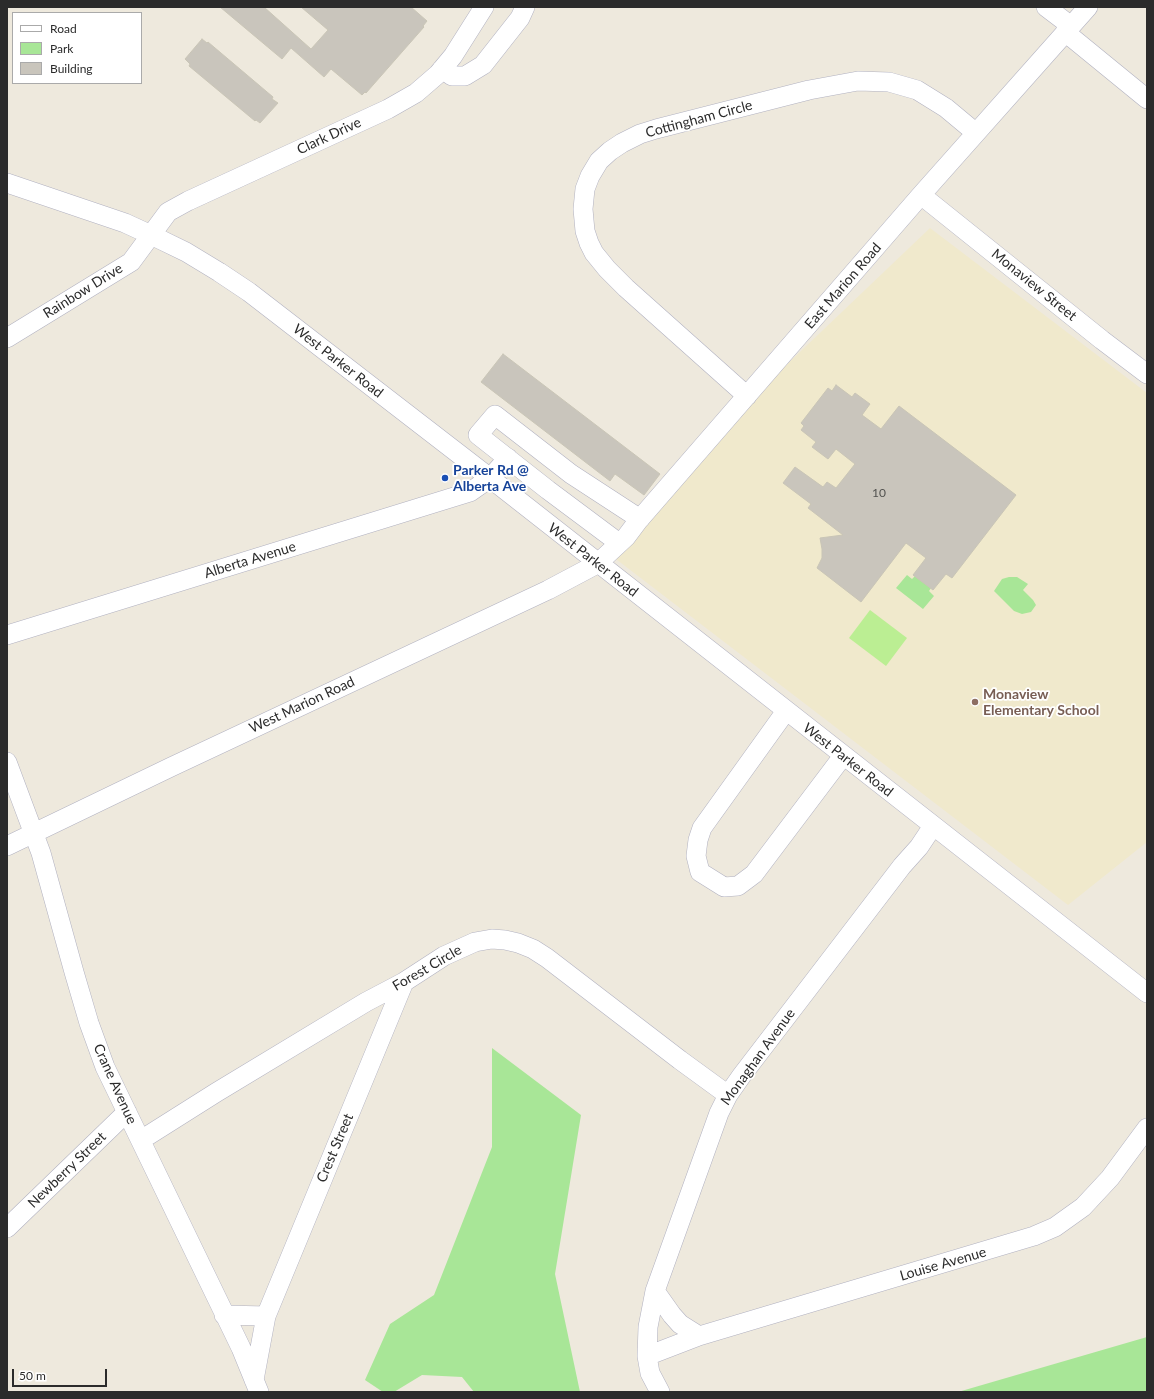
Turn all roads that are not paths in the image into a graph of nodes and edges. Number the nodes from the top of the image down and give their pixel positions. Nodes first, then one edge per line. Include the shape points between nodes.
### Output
1 (484, 7) edge
2 (525, 7) edge
3 (1046, 7) edge
4 (1088, 7) edge
5 (1068, 29) junction
6 (442, 69) junction
7 (1147, 99) edge
8 (976, 133) junction
9 (7, 183) edge
10 (922, 195) junction
11 (151, 235) junction
12 (7, 338) edge
13 (1147, 374) edge
14 (748, 396) junction
15 (508, 458) junction
16 (490, 478) junction
17 (548, 490) junction
18 (598, 492) junction
19 (570, 507) junction
20 (532, 512) junction
21 (640, 519) junction
22 (619, 543) junction
23 (597, 564) junction
24 (7, 635) edge
25 (786, 711) junction
26 (843, 756) junction
27 (7, 762) edge
28 (933, 826) junction
29 (34, 833) junction
30 (7, 846) edge
31 (404, 982) junction
32 (1147, 993) edge
33 (728, 1095) junction
34 (127, 1112) junction
35 (1147, 1128) edge
36 (141, 1140) junction
37 (7, 1228) edge
38 (655, 1291) junction
39 (224, 1315) junction
40 (266, 1316) junction
41 (699, 1336) junction
42 (647, 1356) junction
43 (256, 1386) edge
44 (660, 1392) edge

1 - 6 street, Clark Drive
2 - 6 street via 520,18 483,65 465,76 452,76
3 - 5 street
4 - 5 street, East Marion Road
5 - 7 street
5 - 8 street, East Marion Road
6 - 11 street, Clark Drive via 416,92 388,109 168,212
8 - 10 street, East Marion Road
8 - 14 street, Cottingham Circle via 946,108 917,90 889,82 858,80 808,90 640,134 622,143 599,161 585,190 583,209 584,231 594,253 626,288
9 - 11 street, West Parker Road
10 - 13 street, Monaview Street
10 - 14 street, East Marion Road
11 - 12 street, Rainbow Drive via 131,262
11 - 16 street, West Parker Road via 186,252 249,292
14 - 21 street, East Marion Road
15 - 16 street, Alberta Avenue
15 - 17 street
15 - 18 street via 478,435 496,416
16 - 20 street, West Parker Road
16 - 24 street, Alberta Avenue via 470,492
17 - 19 street
17 - 20 street
18 - 19 street
18 - 21 street
19 - 22 street
20 - 23 street, West Parker Road
21 - 22 street, East Marion Road
22 - 23 street, East Marion Road
23 - 25 street, West Parker Road
23 - 29 street, West Marion Road via 548,590
25 - 26 street, West Parker Road
25 - 26 street via 702,828 696,856 700,872 724,887 738,886 754,874
26 - 28 street, West Parker Road
27 - 29 street, Crane Avenue
28 - 32 street, West Parker Road
28 - 33 street, Monaghan Avenue
29 - 30 street, West Marion Road
29 - 34 street, Crane Avenue via 89,1023 105,1067
31 - 33 street, Forest Circle via 444,956 475,942 492,939 518,943 547,958
31 - 36 street, Forest Circle
31 - 40 street, Crest Street
33 - 38 street, Monaghan Avenue via 719,1113
34 - 36 street, Crane Avenue
34 - 37 street, Newberry Street
35 - 41 street, Louise Avenue via 1110,1178 1082,1207 1055,1227 992,1250
36 - 39 street, Crane Avenue
38 - 41 street via 680,1324
38 - 42 street, Monaghan Avenue via 648,1327
39 - 40 street
39 - 43 street, Crane Avenue
40 - 43 street, Crest Street
41 - 42 street, Louise Avenue
42 - 44 street, Monaghan Avenue via 650,1373

